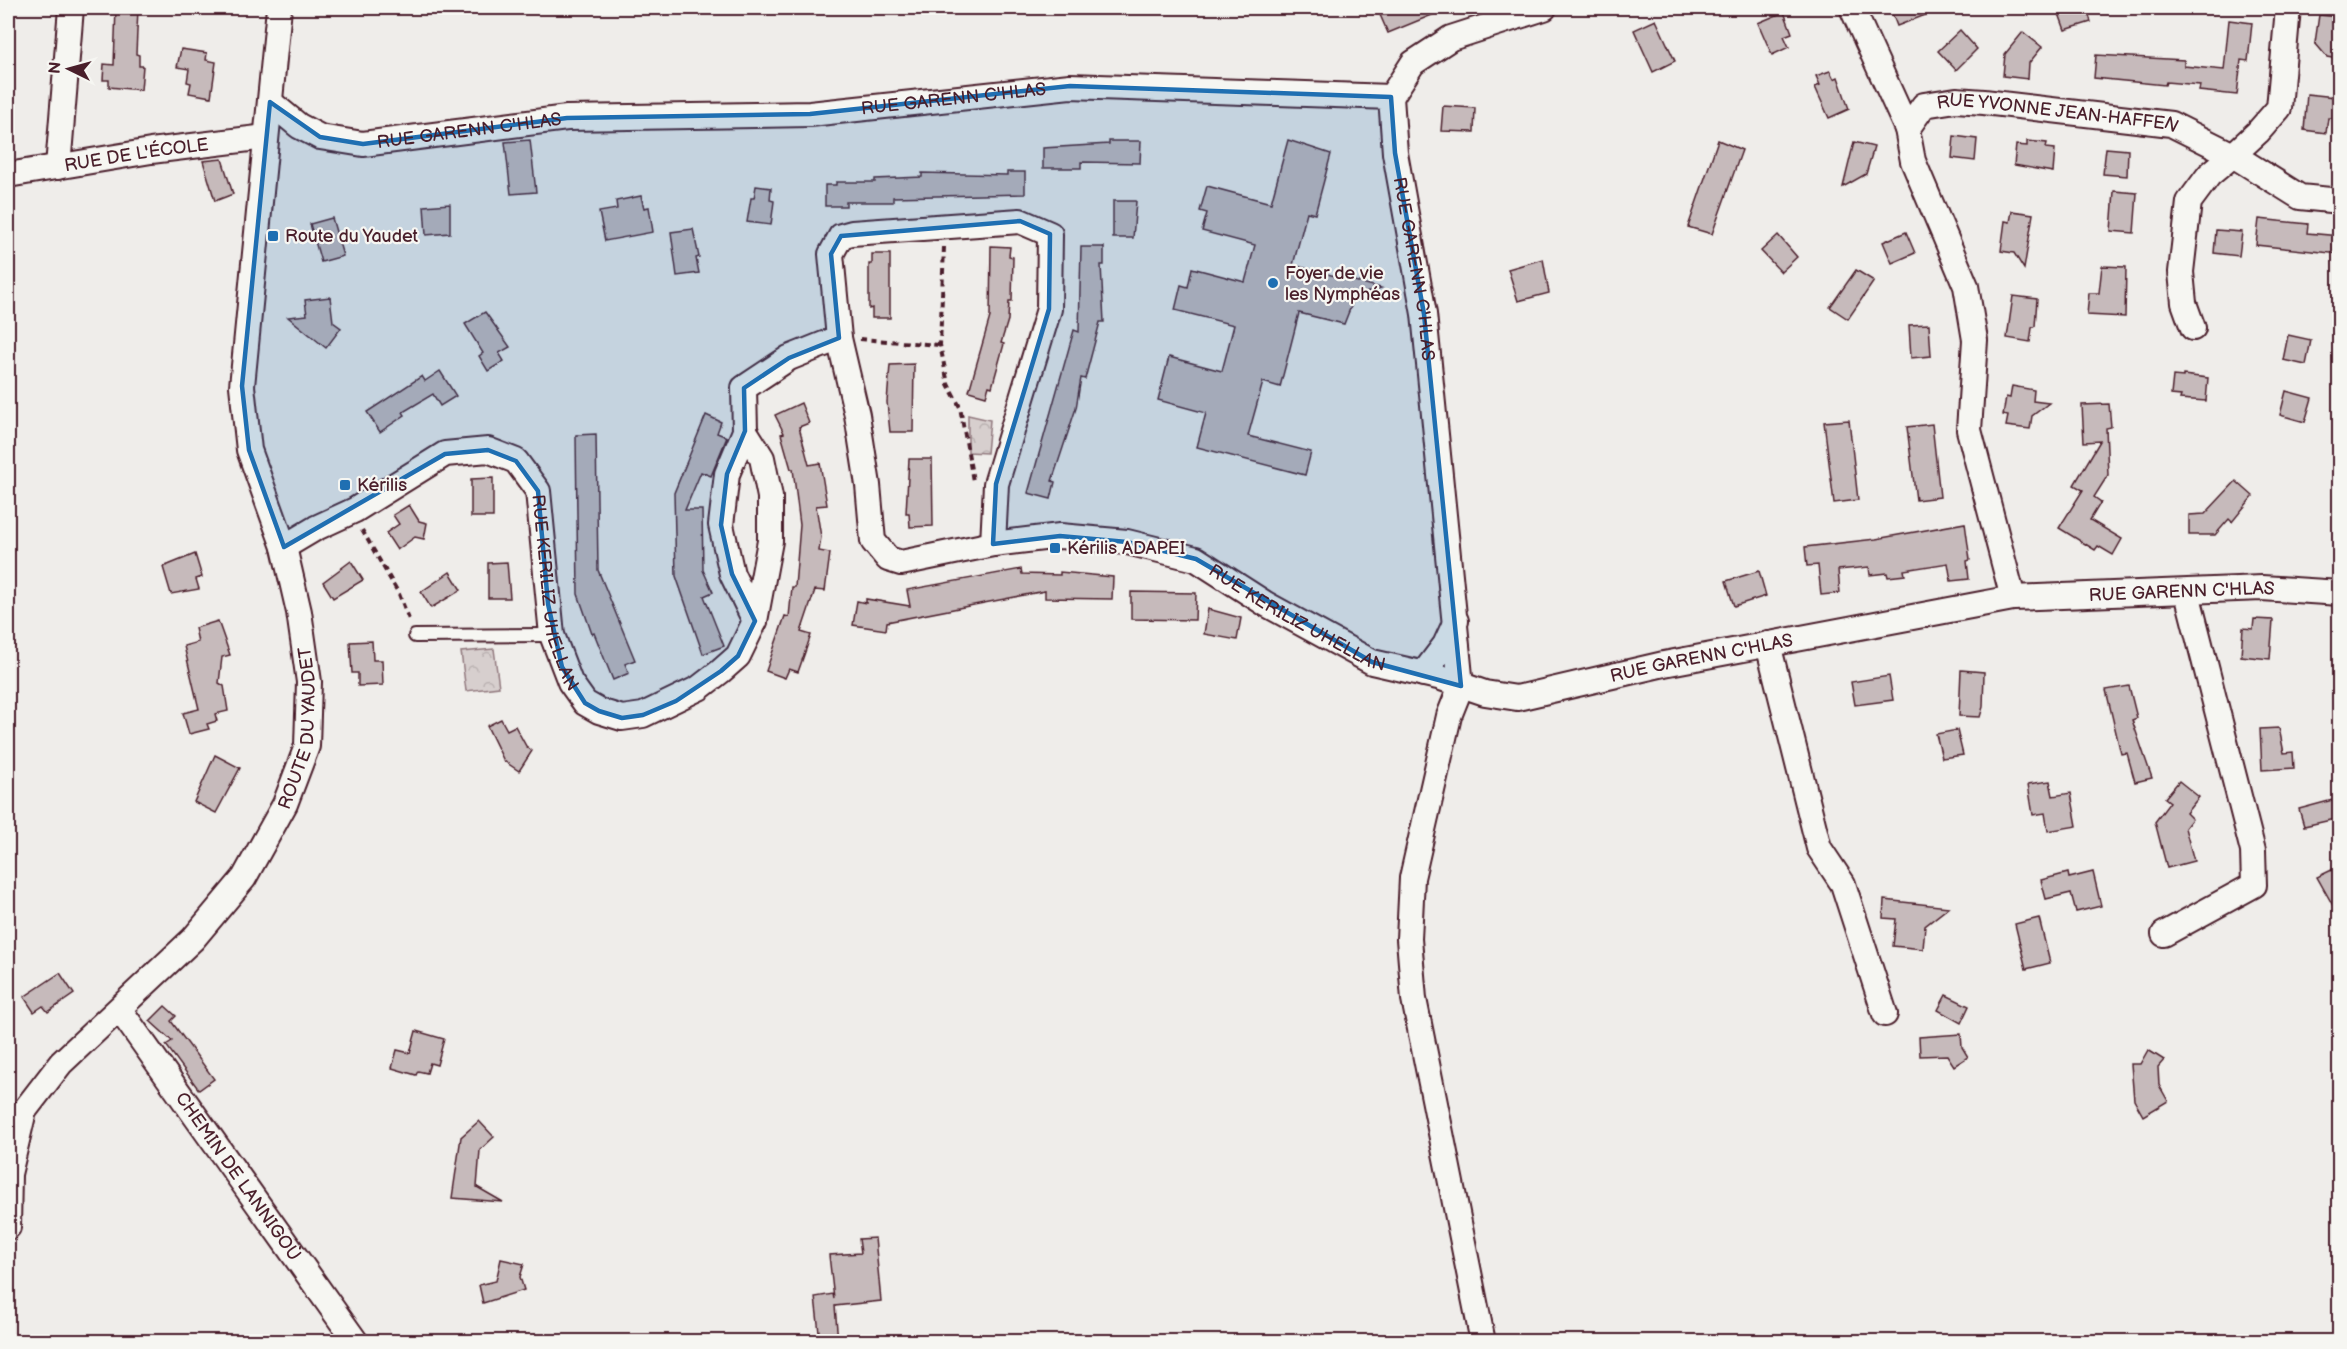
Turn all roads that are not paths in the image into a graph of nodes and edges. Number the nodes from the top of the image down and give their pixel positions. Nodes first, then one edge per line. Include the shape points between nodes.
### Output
1 (71, 8) edge
2 (279, 8) edge
3 (1544, 8) edge
4 (1852, 8) edge
5 (2288, 8) edge
6 (1391, 97) junction
7 (270, 102) junction
8 (1907, 129) junction
9 (266, 137) junction
10 (2233, 155) junction
11 (58, 167) junction
12 (8, 175) edge
13 (2340, 201) edge
14 (2193, 328) dead end
15 (839, 338) junction
16 (745, 430) junction
17 (993, 543) junction
18 (284, 547) junction
19 (2187, 593) junction
20 (2340, 593) edge
21 (2013, 598) junction
22 (755, 621) junction
23 (1455, 621) junction
24 (552, 635) junction
25 (416, 636) road end
26 (1768, 645) junction
27 (1423, 674) junction
28 (1461, 686) junction
29 (2164, 934) dead end
30 (120, 1010) junction
31 (1885, 1014) dead end
32 (8, 1227) edge
33 (356, 1341) edge
34 (1483, 1341) edge

1 - 11 street
2 - 7 street, ROUTE DU YAUDET
3 - 6 street via 1451,38 1413,63
4 - 8 street
5 - 10 street via 2278,108
6 - 7 street, RUE GARENN C'HLAS via 1070,86 810,114 567,118 363,144 320,137 299,126
6 - 23 street, RUE GARENN C'HLAS via 1395,153 1424,314
7 - 9 street, ROUTE DU YAUDET
8 - 10 street, RUE YVONNE JEAN-HAFFEN via 1924,105 1956,100 1984,102 2171,124
8 - 21 street via 1913,161 1966,286 1975,340 1969,430
9 - 11 street, RUE DE L'ÉCOLE
9 - 18 street, ROUTE DU YAUDET via 242,386 249,450
10 - 13 street via 2300,197
10 - 14 street via 2209,175 2189,202 2181,273 2184,303
11 - 12 street, RUE DE L'ÉCOLE
15 - 16 street, RUE KERILIZ UHELLAN via 789,358 744,388
15 - 17 street, RUE KERILIZ UHELLAN via 857,415 873,541 888,559 901,563
15 - 17 street, RUE KERILIZ UHELLAN via 831,254 841,236 1020,221 1050,234 1049,309 996,484
16 - 22 street, RUE KERILIZ UHELLAN via 762,458 770,497 770,540
16 - 22 street, RUE KERILIZ UHELLAN via 727,474 721,525 732,574
17 - 27 street, RUE KERILIZ UHELLAN via 1060,536 1127,542 1196,560 1372,662
18 - 24 street, RUE KERILIZ UHELLAN via 351,512 445,454 488,450 516,461 538,491
18 - 30 street, ROUTE DU YAUDET via 309,682 307,746 285,804 244,878 193,939
19 - 20 street, RUE GARENN C'HLAS via 2262,588
19 - 21 street, RUE GARENN C'HLAS
19 - 29 street via 2253,851 2254,885
21 - 26 street, RUE GARENN C'HLAS
22 - 24 street, RUE KERILIZ UHELLAN via 738,656 706,682 643,715 622,718 585,703 570,682
23 - 27 street via 1445,645
23 - 28 street, RUE GARENN C'HLAS
24 - 25 lane
26 - 28 street, RUE GARENN C'HLAS via 1517,698
26 - 31 street via 1819,848 1843,884
27 - 28 street, RUE KERILIZ UHELLAN
28 - 34 street via 1449,716 1412,878 1408,939 1414,999
30 - 32 street, ROUTE DU YAUDET via 61,1063 24,1111 9,1174
30 - 33 street, CHEMIN DE LANNIGOÙ

